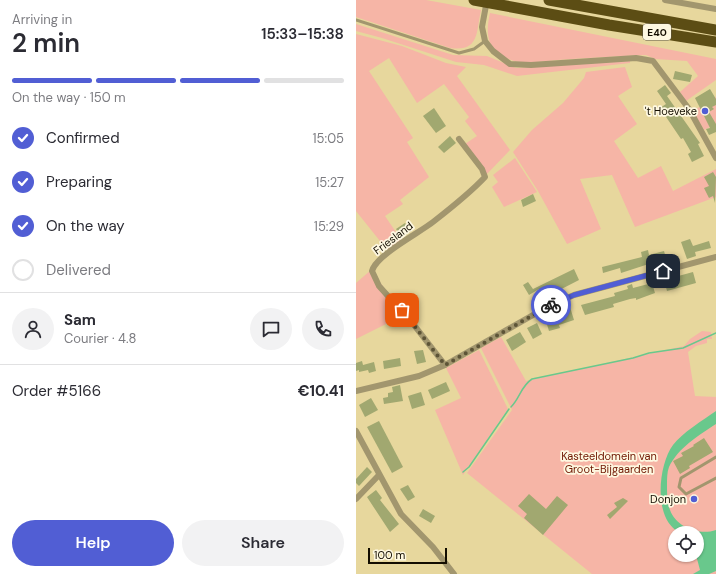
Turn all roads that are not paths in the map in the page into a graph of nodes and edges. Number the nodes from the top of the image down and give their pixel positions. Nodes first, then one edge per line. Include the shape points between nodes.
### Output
1 (474, 0) edge
2 (487, 0) edge
3 (549, 0) edge
4 (664, 0) edge
5 (691, 2) edge
6 (716, 9) edge
7 (356, 20) edge
8 (609, 25) junction
9 (716, 30) edge
10 (485, 41) junction
11 (716, 42) edge
12 (716, 49) edge
13 (459, 139) dead end
14 (716, 158) edge
15 (716, 257) edge
16 (445, 365) junction
17 (356, 390) edge
18 (356, 431) edge
19 (716, 457) edge
20 (379, 475) junction
21 (716, 478) edge
22 (356, 499) edge
23 (454, 574) edge

1 - 8 highway, E40
2 - 10 street via 482,27
3 - 9 highway, E40
4 - 5 street
5 - 6 street
7 - 10 lane via 459,53 474,49
8 - 11 highway, E40
8 - 12 highway
10 - 14 street via 502,59 519,66 650,59 689,109
13 - 16 street, Friesland via 482,169 485,178 433,222 376,263 372,272 379,286
15 - 16 street via 560,300
16 - 17 street via 419,376
18 - 20 street
19 - 21 lane via 680,478 679,487 682,492 689,493
20 - 22 street
20 - 23 street via 401,514 433,547

